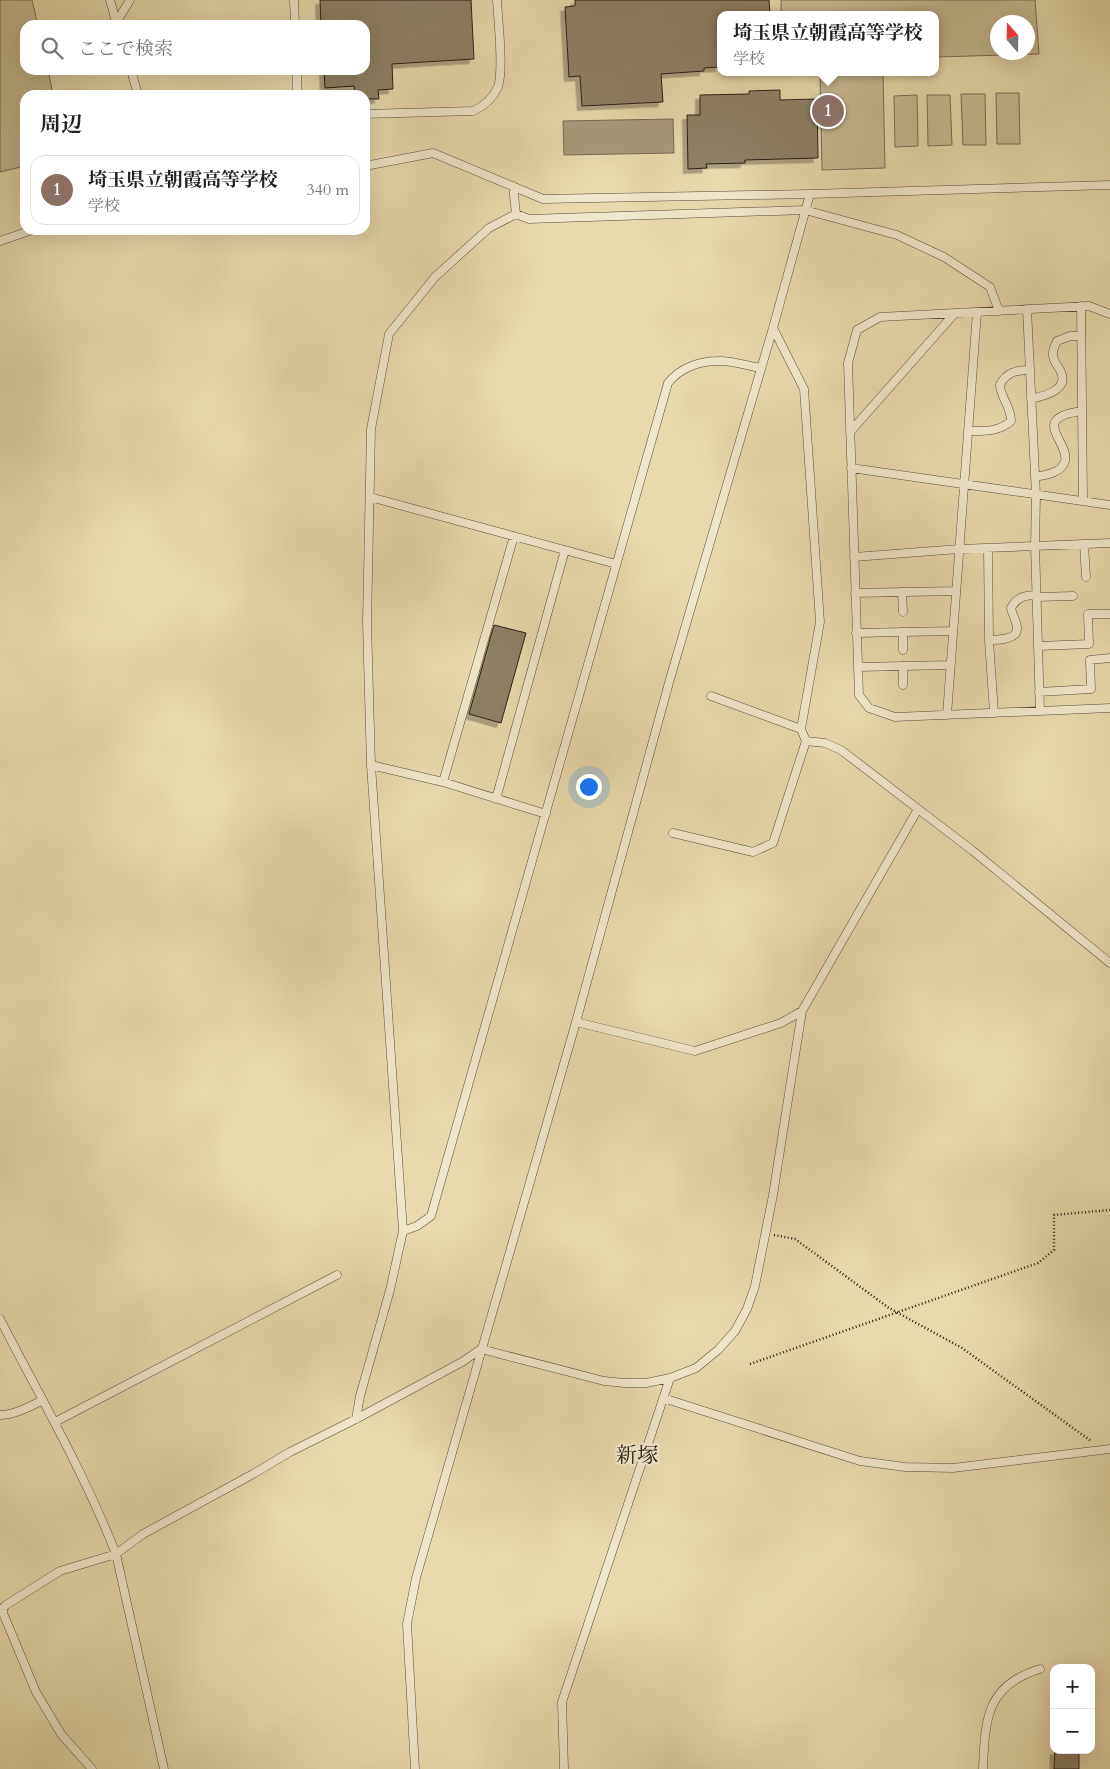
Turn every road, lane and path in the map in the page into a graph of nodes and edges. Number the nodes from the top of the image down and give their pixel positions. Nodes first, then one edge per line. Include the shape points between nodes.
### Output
1 (110, 0) edge
2 (130, 0) edge
3 (294, 0) edge
4 (497, 0) edge
5 (116, 20) edge
6 (119, 20) edge
7 (295, 20) edge
8 (132, 75) edge
9 (297, 75) edge
10 (137, 90) edge
11 (298, 90) edge
12 (370, 114) edge
13 (370, 165) edge
14 (1110, 185) edge
15 (513, 186) junction
16 (810, 194) junction
17 (806, 210) junction
18 (516, 214) junction
19 (20, 234) edge
20 (0, 241) edge
21 (1081, 306) junction
22 (1027, 309) junction
23 (999, 311) junction
24 (977, 312) junction
25 (955, 313) junction
26 (1110, 314) edge
27 (773, 328) junction
28 (1081, 336) junction
29 (761, 368) junction
30 (1030, 370) junction
31 (1031, 398) junction
32 (1082, 411) junction
33 (968, 431) junction
34 (850, 432) junction
35 (851, 468) junction
36 (1035, 477) junction
37 (964, 485) junction
38 (1036, 494) junction
39 (370, 497) junction
40 (1083, 501) junction
41 (1110, 504) edge
42 (514, 536) junction
43 (1110, 543) edge
44 (1084, 544) junction
45 (1035, 546) junction
46 (988, 548) junction
47 (959, 549) junction
48 (565, 550) junction
49 (854, 557) junction
50 (616, 564) junction
51 (1086, 577) dead end
52 (956, 591) junction
53 (902, 592) junction
54 (855, 593) junction
55 (1037, 596) junction
56 (1073, 596) dead end
57 (902, 612) dead end
58 (1110, 614) edge
59 (953, 631) junction
60 (902, 632) junction
61 (856, 633) junction
62 (989, 640) junction
63 (1038, 646) junction
64 (903, 650) dead end
65 (1110, 658) edge
66 (950, 664) junction
67 (903, 666) junction
68 (858, 667) junction
69 (903, 685) dead end
70 (1039, 692) junction
71 (711, 696) dead end
72 (1110, 708) edge
73 (1040, 711) junction
74 (994, 713) junction
75 (946, 715) junction
76 (802, 729) junction
77 (806, 741) junction
78 (371, 766) junction
79 (443, 782) junction
80 (496, 799) junction
81 (918, 810) junction
82 (546, 814) junction
83 (673, 833) dead end
84 (1110, 963) edge
85 (802, 1011) junction
86 (576, 1022) junction
87 (1110, 1210) edge
88 (403, 1231) junction
89 (766, 1233) junction
90 (337, 1276) dead end
91 (898, 1312) junction
92 (0, 1319) edge
93 (481, 1349) junction
94 (750, 1364) dead end
95 (670, 1378) junction
96 (663, 1398) junction
97 (42, 1401) junction
98 (0, 1415) edge
99 (356, 1419) junction
100 (55, 1422) junction
101 (1107, 1450) edge
102 (116, 1554) junction
103 (2, 1613) edge
104 (1040, 1669) dead end
105 (92, 1769) edge
106 (164, 1769) edge
107 (415, 1769) edge
108 (564, 1769) edge
109 (983, 1769) edge

1 - 5 lane
2 - 6 lane
3 - 7 lane
4 - 12 lane via 498,86 483,106 474,111
8 - 10 lane
9 - 11 lane
13 - 15 lane via 432,153
14 - 16 lane
15 - 16 lane via 543,199
15 - 18 lane
16 - 17 lane
17 - 18 lane via 530,219
17 - 23 lane via 897,235 944,257 990,288
17 - 27 lane
18 - 39 lane via 489,228 435,276 389,334 371,429
19 - 20 lane
21 - 22 lane
21 - 26 lane
21 - 28 lane
22 - 23 lane
22 - 30 lane
23 - 24 lane
24 - 25 lane
24 - 33 lane
25 - 34 lane
25 - 34 lane via 880,317 857,330 848,363
27 - 29 lane
27 - 76 lane via 804,389 820,622
28 - 31 lane via 1058,341 1053,357 1061,382 1050,395
28 - 32 lane
29 - 50 lane via 719,360 692,366 675,374 668,383
29 - 86 lane via 670,679
30 - 31 lane
30 - 33 lane via 1007,375 1000,386 1011,412 1011,421 996,429
31 - 36 lane
32 - 36 lane via 1064,414 1057,419 1055,432 1065,461 1051,474
32 - 40 lane
33 - 37 lane
34 - 35 lane
35 - 37 lane
35 - 49 lane
36 - 38 lane
37 - 38 lane
37 - 47 lane
38 - 40 lane
38 - 45 lane
39 - 42 lane
39 - 78 lane via 367,623
40 - 41 lane
42 - 48 lane
42 - 79 lane
43 - 44 lane
44 - 45 lane
44 - 51 lane
45 - 46 lane
45 - 55 lane
46 - 47 lane
46 - 62 lane
47 - 49 lane
47 - 52 lane
48 - 50 lane
48 - 80 lane
49 - 54 lane
50 - 82 lane
52 - 53 lane
52 - 59 lane
53 - 54 lane
53 - 57 lane
54 - 61 lane
55 - 56 lane
55 - 62 lane via 1027,595 1018,599 1011,608 1018,628 1016,632 1008,638
55 - 63 lane
58 - 63 lane via 1088,614 1089,644
59 - 60 lane
59 - 66 lane
60 - 61 lane
60 - 64 lane
61 - 68 lane
62 - 74 lane
63 - 70 lane
65 - 70 lane via 1090,660 1090,689
66 - 67 lane
66 - 75 lane
67 - 68 lane
67 - 69 lane
68 - 75 lane via 858,695 869,708 895,717
70 - 73 lane
71 - 76 lane
72 - 73 lane
73 - 74 lane
74 - 75 lane
76 - 77 lane
77 - 81 lane via 842,750
77 - 83 lane via 773,843 753,852
78 - 79 lane
78 - 88 lane
79 - 80 lane
80 - 82 lane
81 - 84 lane
81 - 85 lane
82 - 88 lane via 432,1216
85 - 86 lane via 781,1023 695,1051
85 - 89 lane
86 - 93 lane
87 - 91 path via 1054,1215 1054,1250 1038,1263
88 - 99 lane
89 - 91 path via 795,1239
89 - 95 lane via 755,1286 735,1331 696,1368
90 - 100 lane
91 - 94 path
91 - 101 path via 962,1348
92 - 97 lane
93 - 95 lane via 604,1380 646,1383
93 - 99 lane
93 - 107 lane via 416,1578 407,1624
95 - 96 lane
96 - 101 lane via 860,1461 904,1467 953,1468
96 - 108 lane via 562,1702
97 - 98 lane
97 - 100 lane
99 - 102 lane via 142,1534
100 - 102 lane
102 - 103 lane via 60,1571 6,1605
102 - 106 lane
103 - 105 lane via 36,1692 61,1734
104 - 109 lane via 1014,1680 996,1698 986,1724

